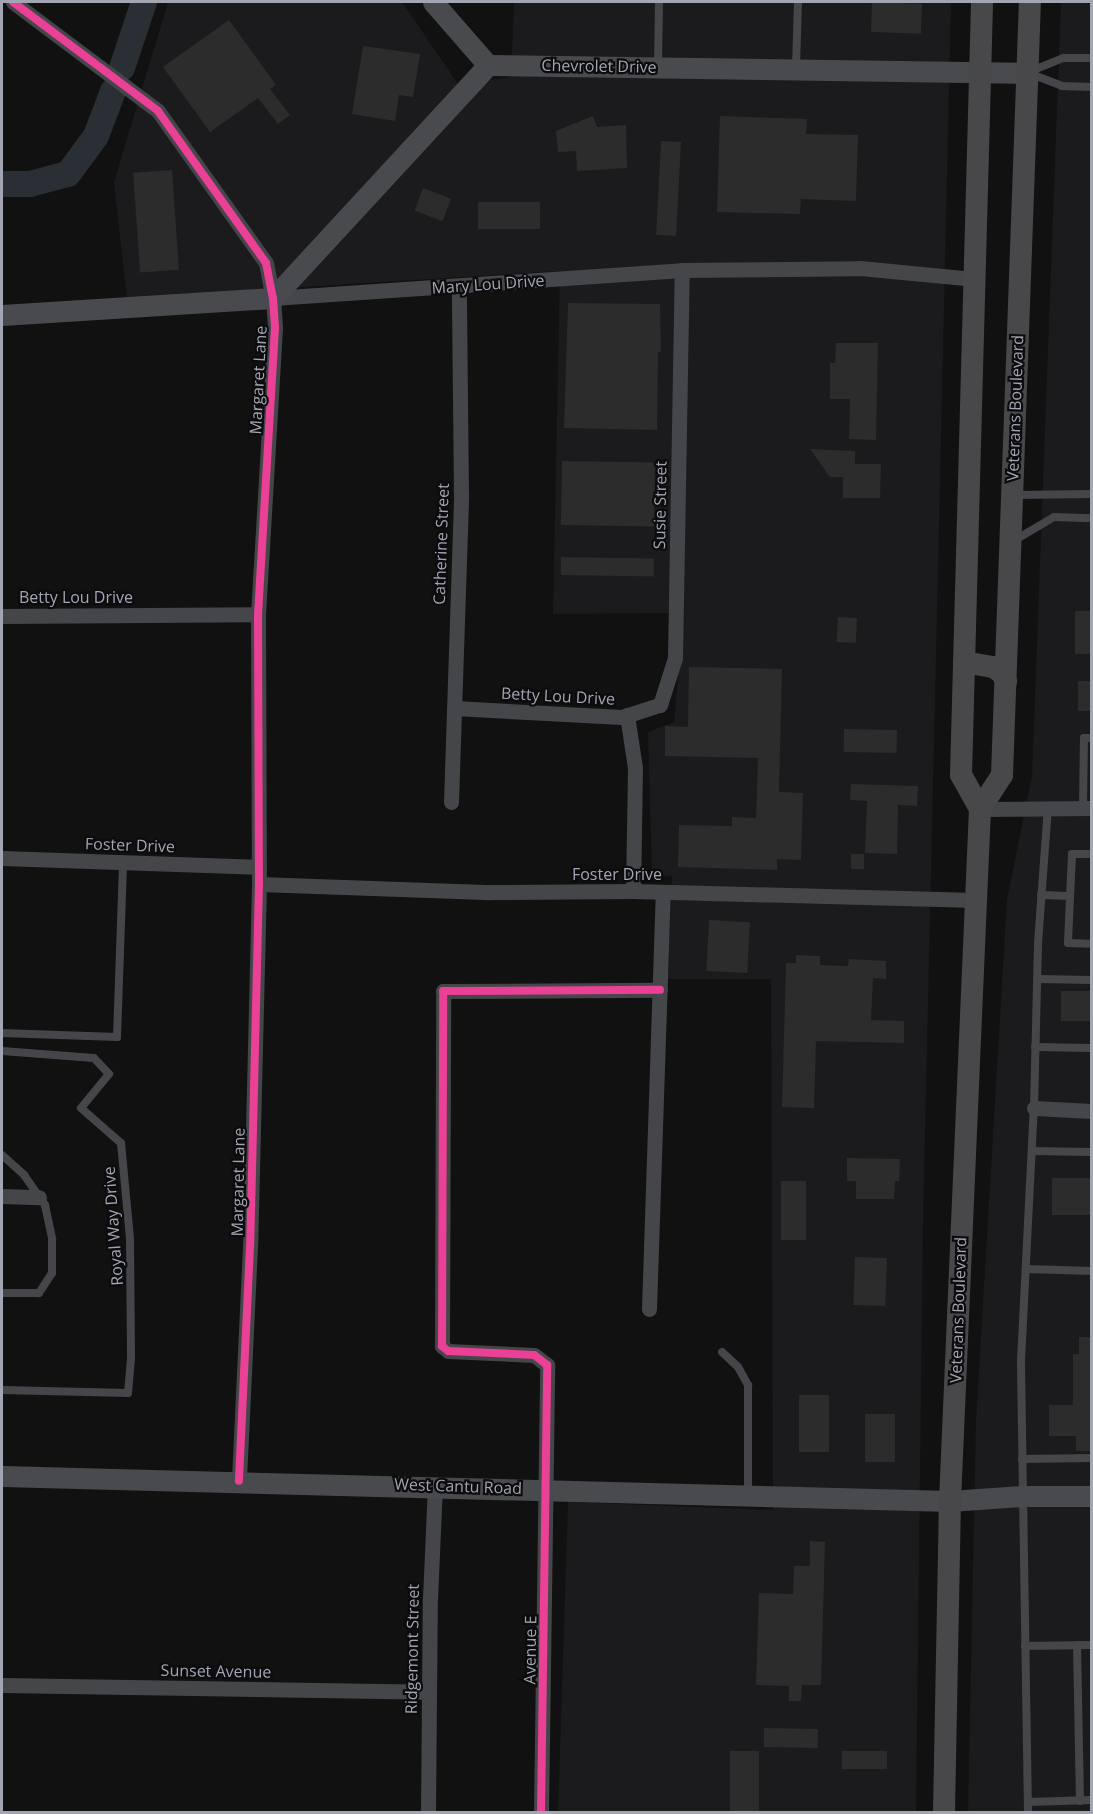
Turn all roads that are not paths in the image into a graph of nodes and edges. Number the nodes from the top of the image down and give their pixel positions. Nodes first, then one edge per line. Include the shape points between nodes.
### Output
1 (13, 2) edge
2 (433, 2) edge
3 (659, 2) edge
4 (798, 2) edge
5 (982, 2) edge
6 (1029, 2) edge
7 (1092, 58) edge
8 (488, 64) junction
9 (658, 66) junction
10 (796, 68) junction
11 (981, 70) junction
12 (1027, 72) junction
13 (1092, 87) edge
14 (682, 270) junction
15 (975, 279) junction
16 (459, 286) junction
17 (273, 298) junction
18 (2, 315) edge
19 (1092, 494) edge
20 (1012, 495) junction
21 (1092, 518) edge
22 (1011, 542) junction
23 (258, 614) junction
24 (2, 616) edge
25 (964, 662) junction
26 (1006, 681) junction
27 (454, 708) junction
28 (627, 715) junction
29 (1092, 738) edge
30 (451, 802) dead end
31 (1048, 807) junction
32 (1087, 808) edge
33 (980, 809) junction
34 (1092, 854) edge
35 (2, 858) edge
36 (123, 863) junction
37 (257, 867) junction
38 (259, 884) junction
39 (633, 891) junction
40 (663, 892) junction
41 (1041, 895) junction
42 (1070, 896) junction
43 (976, 900) junction
44 (1092, 944) edge
45 (1037, 979) junction
46 (1092, 980) edge
47 (660, 990) junction
48 (2, 1033) edge
49 (1035, 1047) junction
50 (1092, 1048) edge
51 (2, 1051) edge
52 (1034, 1108) junction
53 (1092, 1111) edge
54 (1032, 1151) junction
55 (1092, 1152) edge
56 (2, 1155) edge
57 (2, 1196) edge
58 (39, 1197) junction
59 (1026, 1269) junction
60 (1092, 1271) edge
61 (2, 1293) edge
62 (649, 1309) dead end
63 (722, 1352) dead end
64 (2, 1390) edge
65 (1092, 1458) edge
66 (1022, 1459) junction
67 (2, 1476) edge
68 (239, 1481) junction
69 (435, 1486) junction
70 (546, 1489) junction
71 (748, 1494) junction
72 (1022, 1496) junction
73 (1092, 1496) edge
74 (950, 1501) junction
75 (1077, 1645) junction
76 (1092, 1645) edge
77 (1024, 1646) junction
78 (2, 1685) edge
79 (429, 1692) junction
80 (1092, 1800) edge
81 (1080, 1801) junction
82 (1028, 1802) junction
83 (428, 1812) edge
84 (541, 1812) edge
85 (944, 1812) edge
86 (1028, 1812) edge

1 - 17 street, Margaret Lane via 158,111 266,263
2 - 8 street
3 - 9 lane
4 - 10 lane
5 - 11 main road
6 - 12 main road, Veterans Boulevard
7 - 12 lane via 1064,58
8 - 9 street, Chevrolet Drive
8 - 17 street
9 - 10 street, Chevrolet Drive
10 - 11 street, Chevrolet Drive
11 - 12 street, Chevrolet Drive
11 - 15 main road
12 - 13 lane via 1062,86
12 - 20 main road, Veterans Boulevard
14 - 15 street, Mary Lou Drive via 860,268
14 - 16 street, Mary Lou Drive
14 - 28 street, Susie Street via 675,658 660,705
15 - 25 main road
16 - 17 street, Mary Lou Drive
16 - 27 street, Catherine Street via 461,494
17 - 18 street, Mary Lou Drive
17 - 23 street, Margaret Lane
19 - 20 lane
20 - 22 main road, Veterans Boulevard
21 - 22 lane via 1054,517
22 - 26 main road, Veterans Boulevard
23 - 24 street, Betty Lou Drive
23 - 37 street, Margaret Lane
25 - 26 main road via 993,667
25 - 33 main road via 961,776
26 - 33 main road, Veterans Boulevard via 1002,775
27 - 28 street, Betty Lou Drive
27 - 30 street, Catherine Street
28 - 39 street, Betty Lou Drive via 635,768
29 - 32 lane via 1084,738
31 - 32 street
31 - 33 street
31 - 41 lane
33 - 43 main road, Veterans Boulevard
34 - 42 lane via 1072,854
35 - 36 street, Foster Drive
36 - 37 street, Foster Drive
36 - 48 lane via 117,1037
37 - 38 street, Margaret Lane
38 - 39 street, Foster Drive via 492,892
38 - 68 street, Margaret Lane via 250,1246
39 - 40 street, Foster Drive
40 - 43 street, Foster Drive
40 - 47 street
41 - 42 lane
41 - 45 lane
42 - 44 lane via 1068,943
43 - 74 main road, Veterans Boulevard
45 - 46 lane
45 - 49 lane
47 - 62 street
47 - 70 street, Avenue E via 443,991 442,1346 448,1351 534,1355 547,1365
49 - 50 lane
49 - 52 lane
51 - 64 lane, Royal Way Drive via 94,1058 110,1074 81,1108 121,1143 130,1239 131,1359 128,1393
52 - 53 street
52 - 54 lane
54 - 55 lane
54 - 59 lane
56 - 58 lane via 24,1175
57 - 58 street
58 - 61 lane via 45,1205 52,1239 52,1273 39,1293
59 - 60 lane
59 - 66 lane via 1021,1361
63 - 71 lane via 738,1367 748,1385
65 - 66 lane
66 - 72 lane
67 - 68 street, West Cantu Road
68 - 69 street, West Cantu Road
69 - 70 street, West Cantu Road
69 - 79 street, Ridgemont Street
70 - 71 street, West Cantu Road
70 - 84 street, Avenue E
71 - 74 street, West Cantu Road
72 - 73 street, West Cantu Road
72 - 74 street, West Cantu Road
72 - 77 lane
74 - 85 main road, Veterans Boulevard
75 - 76 lane
75 - 77 lane
75 - 81 lane
77 - 82 lane
78 - 79 street, Sunset Avenue
79 - 83 street, Ridgemont Street
80 - 81 lane
81 - 82 lane
82 - 86 lane

